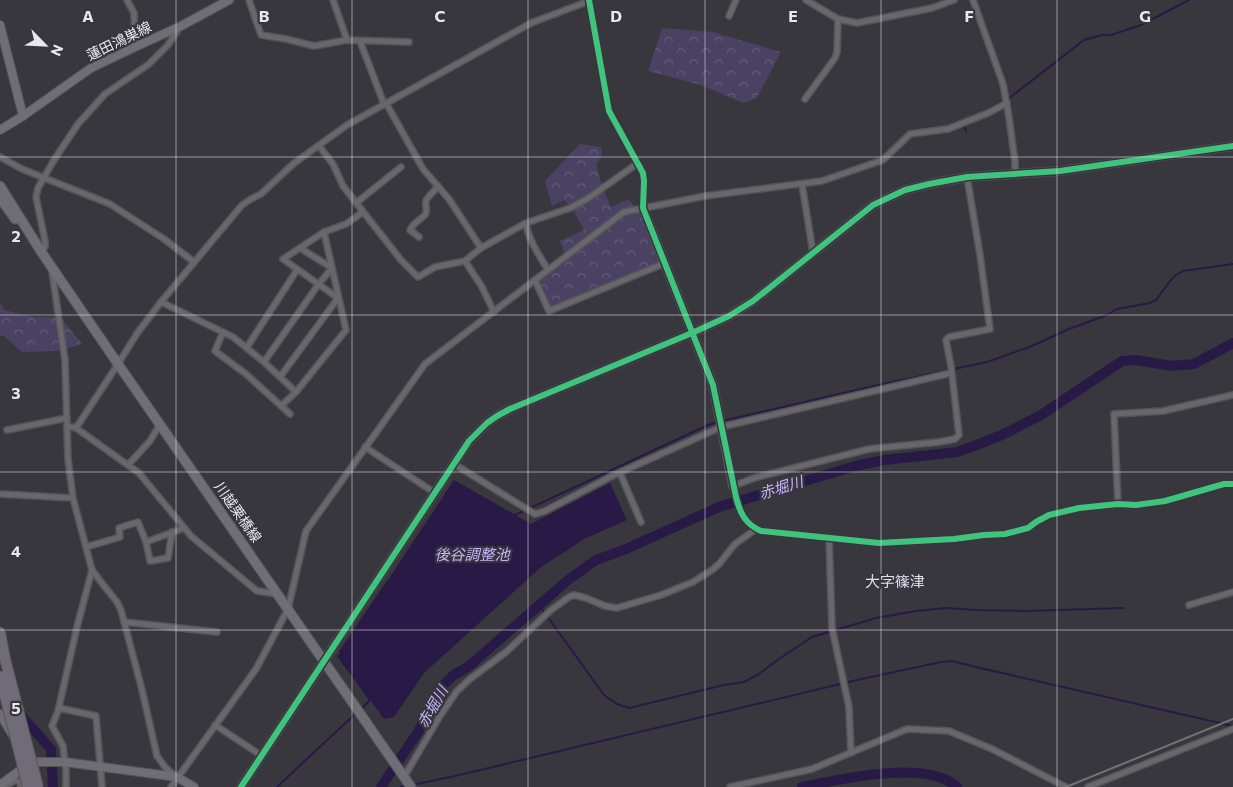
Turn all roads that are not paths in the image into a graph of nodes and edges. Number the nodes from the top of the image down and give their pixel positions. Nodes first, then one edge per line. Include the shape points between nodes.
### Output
1 (127, 0) edge
2 (229, 0) edge
3 (249, 0) edge
4 (333, 0) edge
5 (736, 0) edge
6 (806, 0) edge
7 (954, 0) edge
8 (973, 0) edge
9 (589, 1) edge
10 (729, 16) dead end
11 (838, 19) junction
12 (0, 25) edge
13 (181, 26) junction
14 (347, 40) junction
15 (360, 41) junction
16 (409, 42) dead end
17 (135, 46) junction
18 (806, 99) dead end
19 (1007, 103) junction
20 (385, 104) junction
21 (23, 116) junction
22 (0, 130) edge
23 (319, 146) junction
24 (1233, 146) edge
25 (0, 157) edge
26 (638, 163) junction
27 (401, 167) dead end
28 (1016, 174) junction
29 (967, 177) junction
30 (44, 178) junction
31 (802, 184) junction
32 (0, 186) edge
33 (438, 186) junction
34 (0, 198) edge
35 (356, 203) junction
36 (643, 208) junction
37 (363, 212) junction
38 (526, 223) junction
39 (324, 232) junction
40 (419, 238) dead end
41 (300, 248) junction
42 (481, 248) junction
43 (42, 253) junction
44 (813, 253) junction
45 (466, 261) junction
46 (194, 262) junction
47 (665, 263) junction
48 (51, 265) junction
49 (332, 268) junction
50 (297, 270) junction
51 (548, 270) junction
52 (535, 280) junction
53 (318, 285) junction
54 (338, 298) junction
55 (160, 302) junction
56 (494, 312) junction
57 (223, 332) junction
58 (692, 333) junction
59 (246, 347) junction
60 (264, 362) junction
61 (118, 364) junction
62 (951, 373) junction
63 (280, 377) junction
64 (296, 392) junction
65 (1233, 395) edge
66 (282, 406) junction
67 (290, 414) dead end
68 (67, 418) junction
69 (160, 424) junction
70 (67, 426) junction
71 (721, 427) junction
72 (76, 428) junction
73 (7, 430) dead end
74 (365, 447) junction
75 (454, 464) junction
76 (128, 465) junction
77 (620, 473) junction
78 (1233, 484) edge
79 (733, 486) junction
80 (435, 493) junction
81 (0, 494) edge
82 (73, 498) junction
83 (1118, 504) junction
84 (641, 522) dead end
85 (184, 528) junction
86 (756, 529) junction
87 (172, 532) junction
88 (829, 537) junction
89 (146, 542) junction
90 (86, 547) junction
91 (92, 570) junction
92 (1233, 592) edge
93 (278, 594) junction
94 (1189, 605) dead end
95 (288, 609) junction
96 (124, 622) junction
97 (0, 632) edge
98 (217, 632) dead end
99 (324, 661) junction
100 (0, 676) edge
101 (59, 708) junction
102 (0, 714) edge
103 (215, 725) junction
104 (1233, 729) edge
105 (851, 753) junction
106 (262, 756) junction
107 (65, 762) junction
108 (30, 763) junction
109 (100, 767) junction
110 (403, 775) junction
111 (176, 777) junction
112 (0, 785) edge
113 (5, 787) edge
114 (21, 787) edge
115 (28, 787) edge
116 (38, 787) edge
117 (66, 787) edge
118 (102, 787) edge
119 (170, 787) edge
120 (194, 787) edge
121 (241, 787) edge
122 (412, 787) edge
123 (730, 787) edge
124 (1066, 787) edge
125 (1088, 787) edge

1 - 17 street via 134,13
2 - 13 street, 蓮田鴻巣線
3 - 14 street via 261,36 314,46
4 - 14 street
5 - 10 street
6 - 11 street
7 - 11 street via 932,8 864,22
8 - 19 street
9 - 20 street via 531,23
9 - 26 street via 610,111
11 - 18 street via 835,58
12 - 21 street
13 - 17 street, 蓮田鴻巣線
13 - 30 street via 162,52 105,94 78,124
14 - 15 street
15 - 16 street
15 - 20 street
17 - 21 street, 蓮田鴻巣線 via 91,68
19 - 28 street
19 - 31 street via 948,129 910,134 883,160 822,181
20 - 23 street
20 - 33 street via 423,169
21 - 22 street, 蓮田鴻巣線
23 - 35 street
23 - 46 street via 293,164 261,194 242,205
24 - 28 street via 1060,171
25 - 30 street
26 - 36 street via 644,181
26 - 38 street via 570,208
27 - 35 street
28 - 29 street
29 - 44 street via 905,190 878,202
29 - 62 street via 990,329 949,336 946,340
30 - 43 street via 36,197 45,241
30 - 46 street via 110,204
31 - 36 street via 705,196
31 - 44 street
32 - 43 main road, 川越栗橋線
33 - 40 street via 426,199 426,214 410,230
33 - 42 street
34 - 43 main road, 川越栗橋線
35 - 37 street
36 - 47 street
36 - 51 street via 624,212
37 - 39 street via 346,224
37 - 45 street via 418,278 435,267
38 - 42 street
38 - 51 street via 533,244
39 - 41 street
39 - 49 street
41 - 49 street
41 - 50 street via 283,259
42 - 45 street
43 - 48 main road, 川越栗橋線
44 - 58 street via 753,301
45 - 56 street
46 - 55 street
47 - 52 street via 549,311
47 - 58 street
48 - 61 main road, 川越栗橋線
48 - 68 street via 65,360
49 - 53 street
49 - 54 street
50 - 53 street
50 - 59 street
51 - 52 street
52 - 56 street
53 - 54 street
53 - 60 street
54 - 63 street
54 - 64 street via 346,330
55 - 57 street
55 - 61 street
56 - 74 street via 425,364
57 - 59 street
57 - 66 street via 215,351
58 - 71 street via 713,385
58 - 75 street via 497,416 479,430
59 - 60 street
60 - 63 street
61 - 69 main road, 川越栗橋線
61 - 72 street
62 - 71 street
62 - 79 street via 958,435 955,439 869,449
63 - 64 street
64 - 66 street
65 - 83 street via 1163,411 1114,414
66 - 67 street
68 - 70 street
68 - 73 street
69 - 76 street
69 - 93 main road, 川越栗橋線
70 - 72 street
70 - 82 street
71 - 77 street
71 - 79 street
72 - 76 street
74 - 80 street
74 - 95 street via 306,531
75 - 77 street via 535,514
75 - 80 street
76 - 85 street via 152,487
77 - 84 street
78 - 83 street via 1165,501
79 - 86 street via 740,511
80 - 99 street
81 - 82 street
82 - 90 street
83 - 88 street via 1049,514 1028,528 1005,534 880,543
85 - 87 street
85 - 93 street via 258,591
86 - 88 street
86 - 110 street via 735,544 712,570 661,595 617,608 574,595 569,597 457,691
87 - 89 street
87 - 89 street via 168,558 150,561
88 - 105 street via 832,628 848,707
89 - 90 street via 138,522 119,528 120,537
90 - 91 street
91 - 96 street via 117,602
91 - 101 street
92 - 94 street
93 - 95 main road, 川越栗橋線
95 - 99 main road, 川越栗橋線
95 - 103 street via 256,669
96 - 98 street
96 - 111 street via 158,756
97 - 116 highway, bridge
99 - 106 street
99 - 110 main road, 川越栗橋線
100 - 115 highway, bridge
101 - 107 street via 52,726 63,746
101 - 109 street via 96,716
102 - 108 street
103 - 106 street
103 - 111 street
104 - 125 street
105 - 123 street via 812,769
105 - 124 street via 907,729 949,731
106 - 121 street
107 - 108 street
107 - 109 street
107 - 117 street
108 - 112 street
109 - 111 street
109 - 118 street
110 - 122 main road, 川越栗橋線
111 - 119 street
111 - 120 street
113 - 114 street via 17,780

